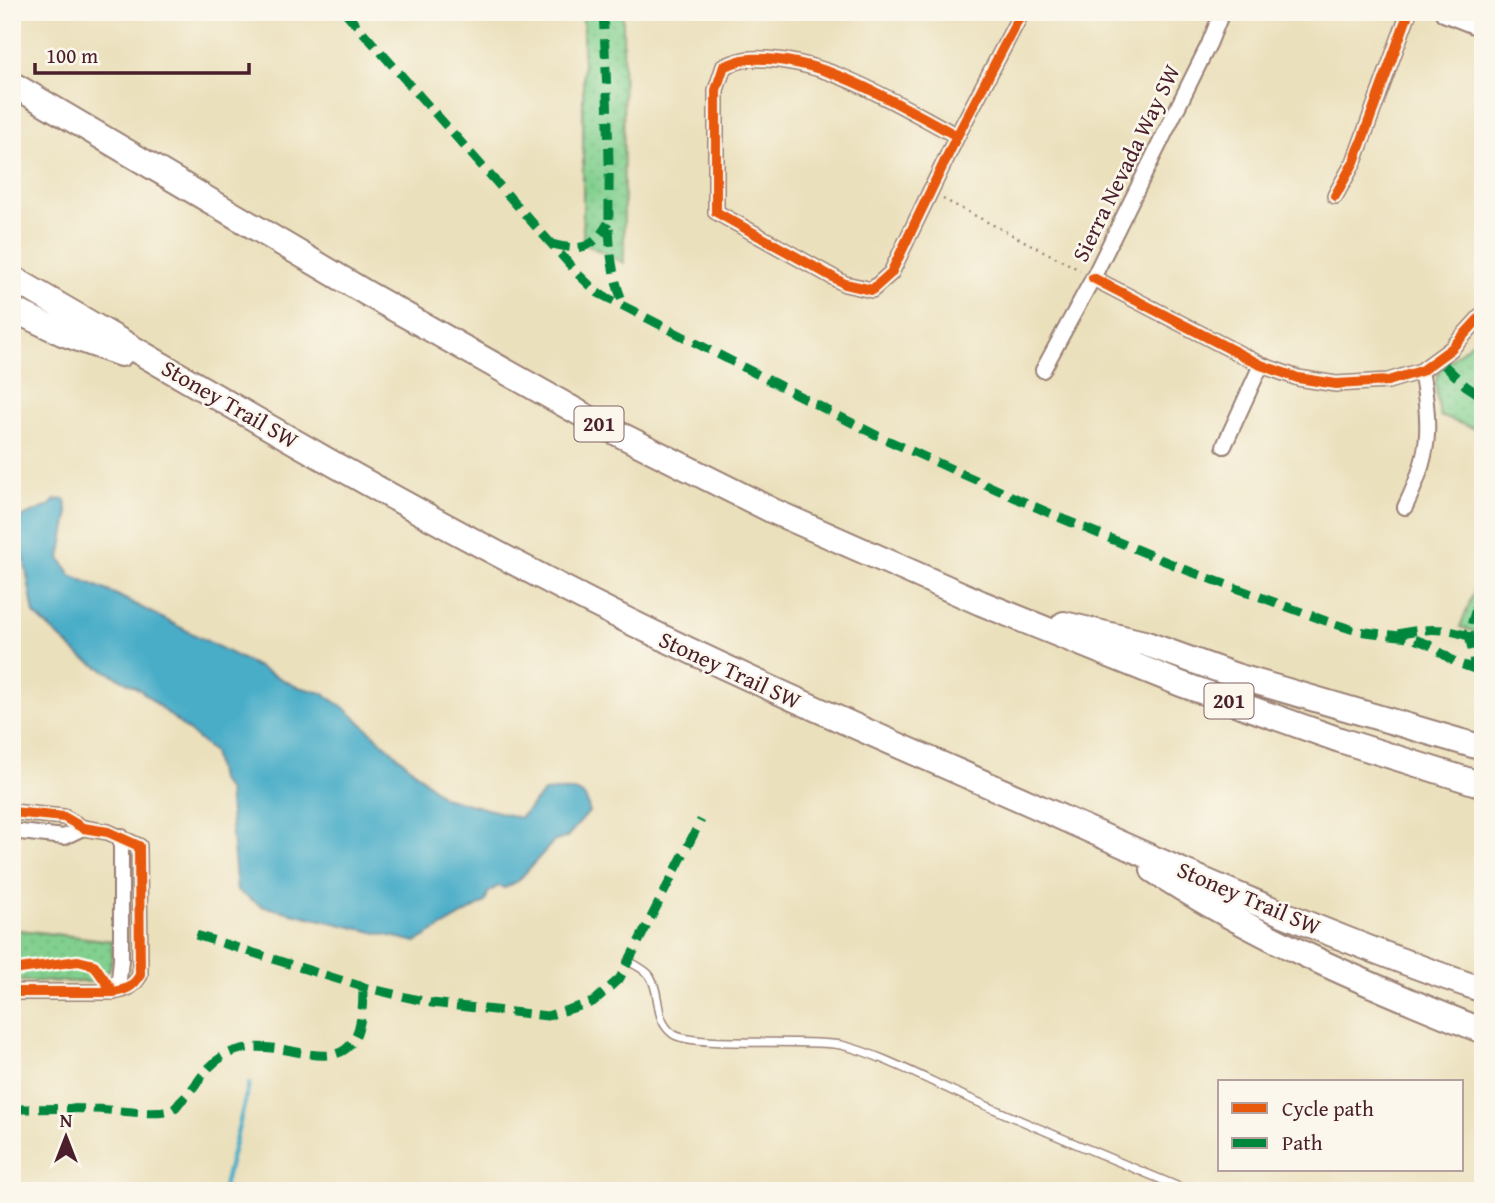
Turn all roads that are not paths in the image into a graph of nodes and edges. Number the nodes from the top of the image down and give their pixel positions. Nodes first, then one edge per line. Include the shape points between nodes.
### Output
1 (1022, 12) edge
2 (1222, 12) edge
3 (1409, 12) edge
4 (1445, 12) edge
5 (1481, 22) edge
6 (12, 84) edge
7 (957, 136) junction
8 (1335, 196) dead end
9 (1088, 275) junction
10 (12, 278) edge
11 (12, 309) edge
12 (1483, 314) edge
13 (1261, 365) junction
14 (1043, 370) dead end
15 (1421, 371) junction
16 (184, 377) junction
17 (1224, 446) dead end
18 (1405, 507) dead end
19 (981, 603) junction
20 (1476, 746) edge
21 (1483, 785) edge
22 (12, 812) edge
23 (83, 828) junction
24 (12, 831) edge
25 (1100, 835) junction
26 (121, 836) junction
27 (628, 961) dead end
28 (1483, 990) edge
29 (12, 992) edge
30 (113, 992) junction
31 (1483, 1031) edge
32 (1189, 1191) edge

1 - 7 street
2 - 9 street, Sierra Nevada Way SW
3 - 8 street via 1354,162
4 - 5 street
6 - 19 highway, 201 via 599,424 785,517
7 - 7 street via 891,273 872,290 845,284 716,212 716,90 724,66 747,58 826,71
9 - 13 street, Sierra Nevada Way SW
9 - 14 street
10 - 16 highway, Stoney Trail SW
11 - 16 highway via 62,333
12 - 15 street, Sierra Nevada Way SW via 1463,339
13 - 15 street, Sierra Nevada Way SW via 1298,378 1336,384 1379,382
13 - 17 street
15 - 18 street via 1429,421 1426,453
16 - 25 highway, Stoney Trail SW via 420,513 667,641
19 - 20 highway via 1144,643 1236,676
19 - 21 highway, 201 via 1181,684
22 - 23 street via 64,817
23 - 24 street via 64,837
23 - 26 street
25 - 28 highway, Stoney Trail SW
25 - 31 highway via 1203,903
26 - 30 street via 121,960
26 - 30 street via 139,845 140,975 127,990
27 - 32 lane via 649,975 660,1021 674,1035 692,1041 842,1045
29 - 30 street

